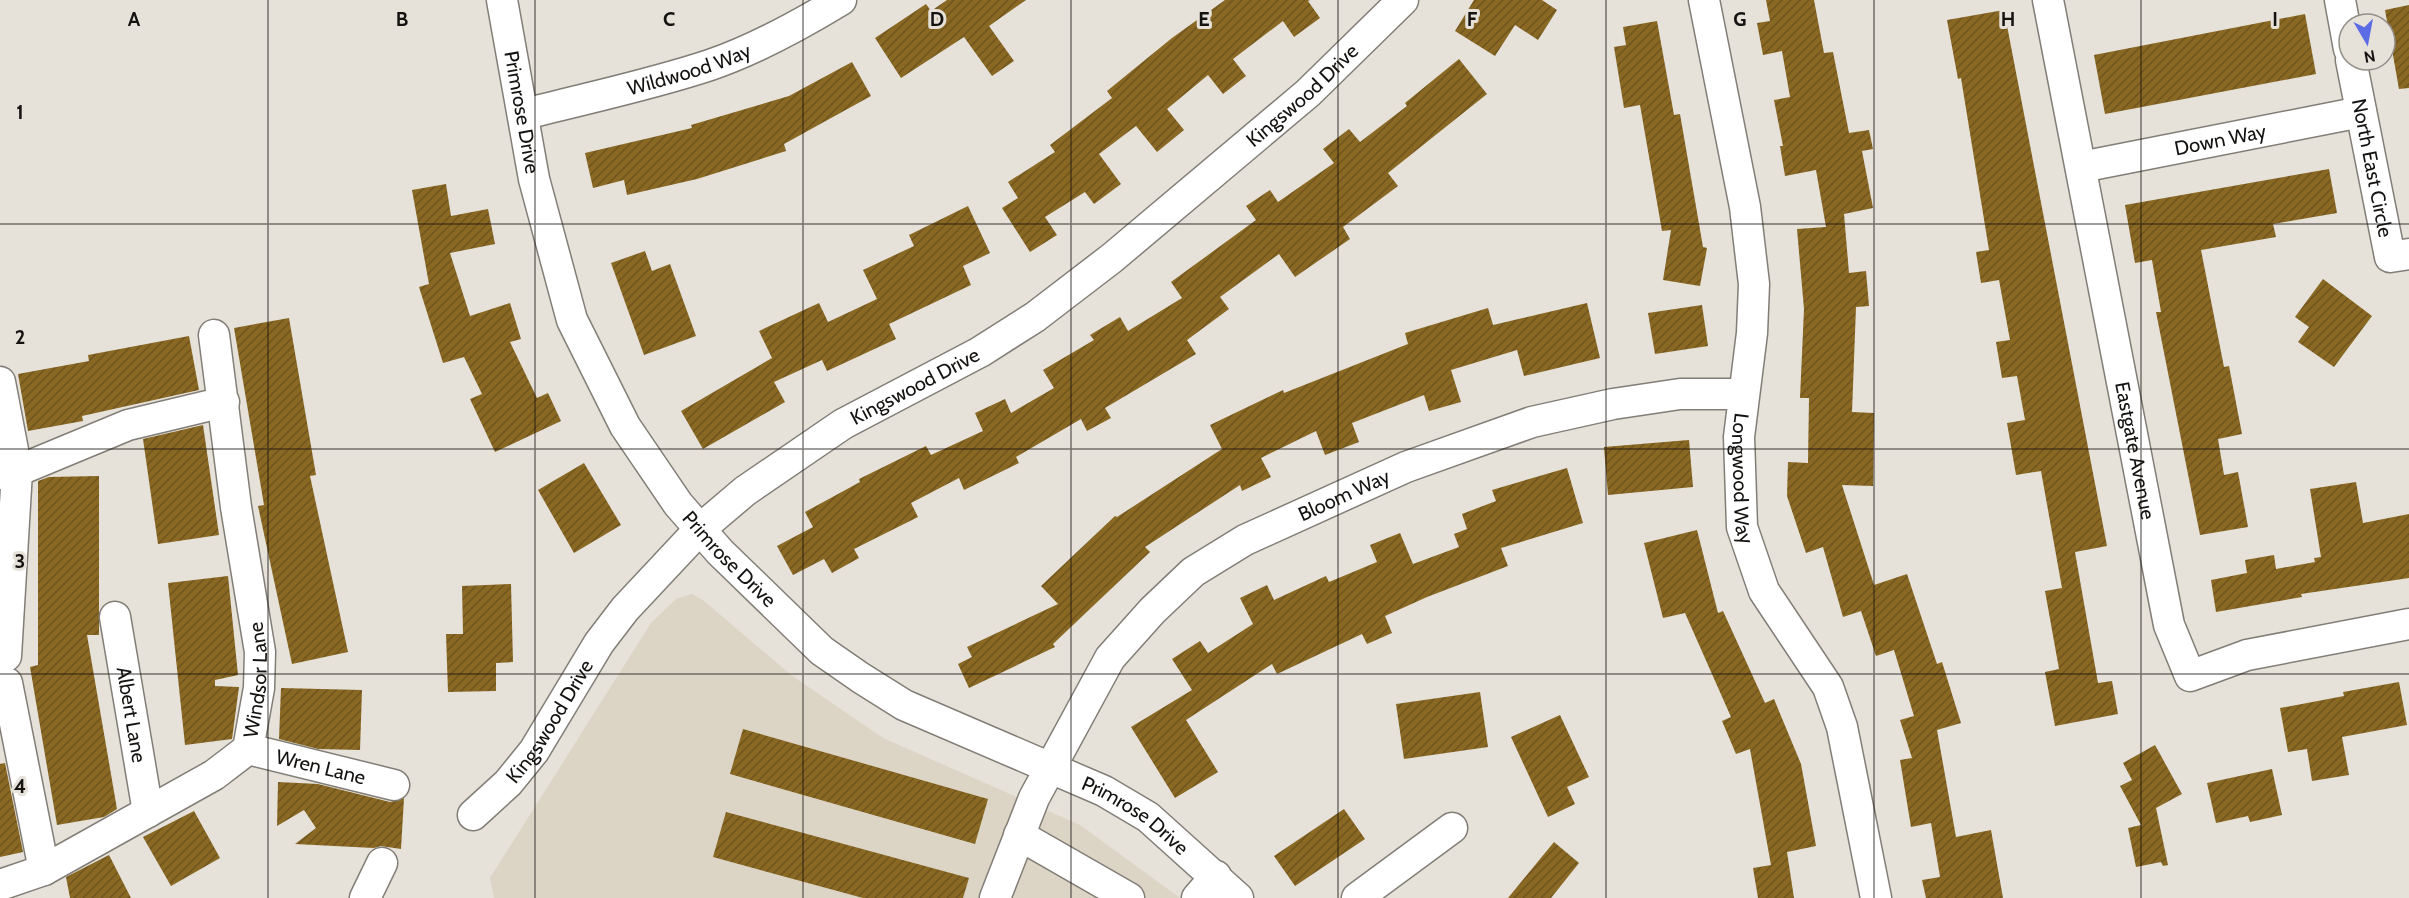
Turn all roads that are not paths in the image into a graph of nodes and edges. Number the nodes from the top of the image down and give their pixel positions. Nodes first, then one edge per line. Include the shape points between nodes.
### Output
1 (502, 0) edge
2 (841, 0) edge
3 (1403, 0) edge
4 (1704, 0) edge
5 (2048, 0) edge
6 (2353, 72) edge
7 (2361, 112) junction
8 (525, 114) junction
9 (2081, 167) junction
10 (2409, 254) edge
11 (214, 334) dead end
12 (0, 382) edge
13 (1742, 394) junction
14 (224, 402) junction
15 (9, 472) edge
16 (699, 530) junction
17 (116, 617) dead end
18 (2409, 624) edge
19 (248, 749) junction
20 (1051, 766) junction
21 (394, 784) dead end
22 (148, 812) junction
23 (473, 815) dead end
24 (1452, 828) dead end
25 (1019, 835) junction
26 (382, 863) dead end
27 (44, 870) junction
28 (0, 885) edge
29 (1206, 887) edge
30 (365, 898) edge
31 (996, 898) edge
32 (1129, 898) edge
33 (1238, 898) edge
34 (1357, 898) edge
35 (1876, 898) edge

1 - 8 street, Primrose Drive
2 - 8 street, Wildwood Way via 798,26 712,64
3 - 16 street, Kingswood Drive via 1308,93 1112,258 1035,317 981,352 843,424 764,477
4 - 13 street, Longwood Way via 1745,207 1754,284 1752,333
5 - 9 street, Eastgate Avenue
6 - 7 street, North East Circle
7 - 9 street, Down Way
7 - 10 street, North East Circle via 2390,257
8 - 16 street, Primrose Drive via 534,178 572,320 625,426 660,481
9 - 18 street, Eastgate Avenue via 2169,625 2190,676 2247,655
11 - 14 street, Windsor Lane
12 - 15 street
13 - 20 street, Bloom Way via 1680,394 1532,422 1407,467 1245,540 1193,572 1110,658
13 - 35 street, Longwood Way via 1742,527 1764,591 1828,687 1842,727
14 - 15 street via 128,425
14 - 19 street, Windsor Lane via 236,507 260,652 259,688
15 - 27 street via 7,669
16 - 20 street, Primrose Drive via 822,651 861,678 904,705
16 - 23 street, Kingswood Drive via 598,643 534,751 508,783
17 - 22 street, Albert Lane
19 - 21 street, Wren Lane
19 - 22 street, Windsor Lane via 214,775
20 - 25 street, Bloom Way
20 - 29 street, Primrose Drive via 1148,817
22 - 27 street, Windsor Lane
24 - 34 street
25 - 31 street, Bloom Way
25 - 32 street
26 - 30 street
27 - 28 street, Windsor Lane
29 - 33 street, Primrose Drive

